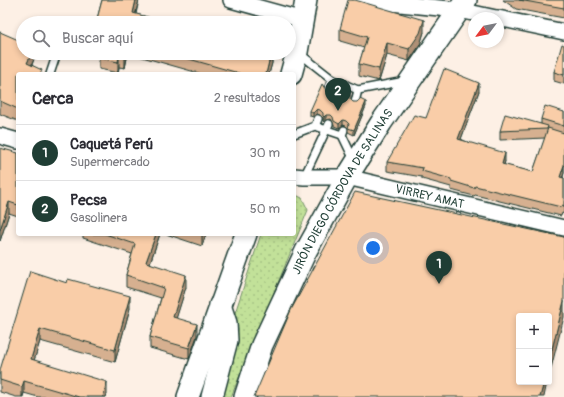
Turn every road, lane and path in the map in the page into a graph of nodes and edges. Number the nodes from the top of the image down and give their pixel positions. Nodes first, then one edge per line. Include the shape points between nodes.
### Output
1 (231, 0) edge
2 (306, 0) edge
3 (361, 0) edge
4 (463, 5) edge
5 (481, 12) edge
6 (289, 16) edge
7 (296, 18) edge
8 (504, 19) edge
9 (303, 20) junction
10 (564, 32) edge
11 (297, 52) junction
12 (296, 56) edge
13 (55, 60) edge
14 (295, 60) edge
15 (51, 72) edge
16 (292, 72) edge
17 (332, 79) junction
18 (410, 80) junction
19 (345, 84) junction
20 (328, 90) edge
21 (358, 90) junction
22 (340, 95) edge
23 (355, 102) edge
24 (328, 127) junction
25 (296, 133) edge
26 (0, 136) edge
27 (16, 140) edge
28 (352, 170) junction
29 (299, 177) edge
30 (564, 228) edge
31 (245, 236) edge
32 (220, 305) junction
33 (188, 397) edge
34 (212, 397) edge
35 (246, 397) edge

1 - 6 street
2 - 9 main road
3 - 4 street
4 - 5 street
4 - 18 main road, JIRÓN DIEGO CÓRDOVA DE SALINAS
7 - 9 street
8 - 10 street
9 - 11 main road
11 - 12 main road
11 - 17 lane
13 - 15 lane
14 - 16 main road
17 - 19 lane
17 - 20 lane
18 - 21 lane
18 - 28 main road, JIRÓN DIEGO CÓRDOVA DE SALINAS
19 - 21 lane
19 - 22 lane
21 - 23 lane
24 - 25 lane via 316,123
24 - 28 lane via 343,133
24 - 29 lane
26 - 27 street
28 - 29 street, VIRREY AMAT
28 - 30 street, VIRREY AMAT
28 - 35 main road, JIRÓN DIEGO CÓRDOVA DE SALINAS via 306,251 262,345
31 - 32 main road
32 - 33 main road
32 - 34 main road via 226,324 227,340

